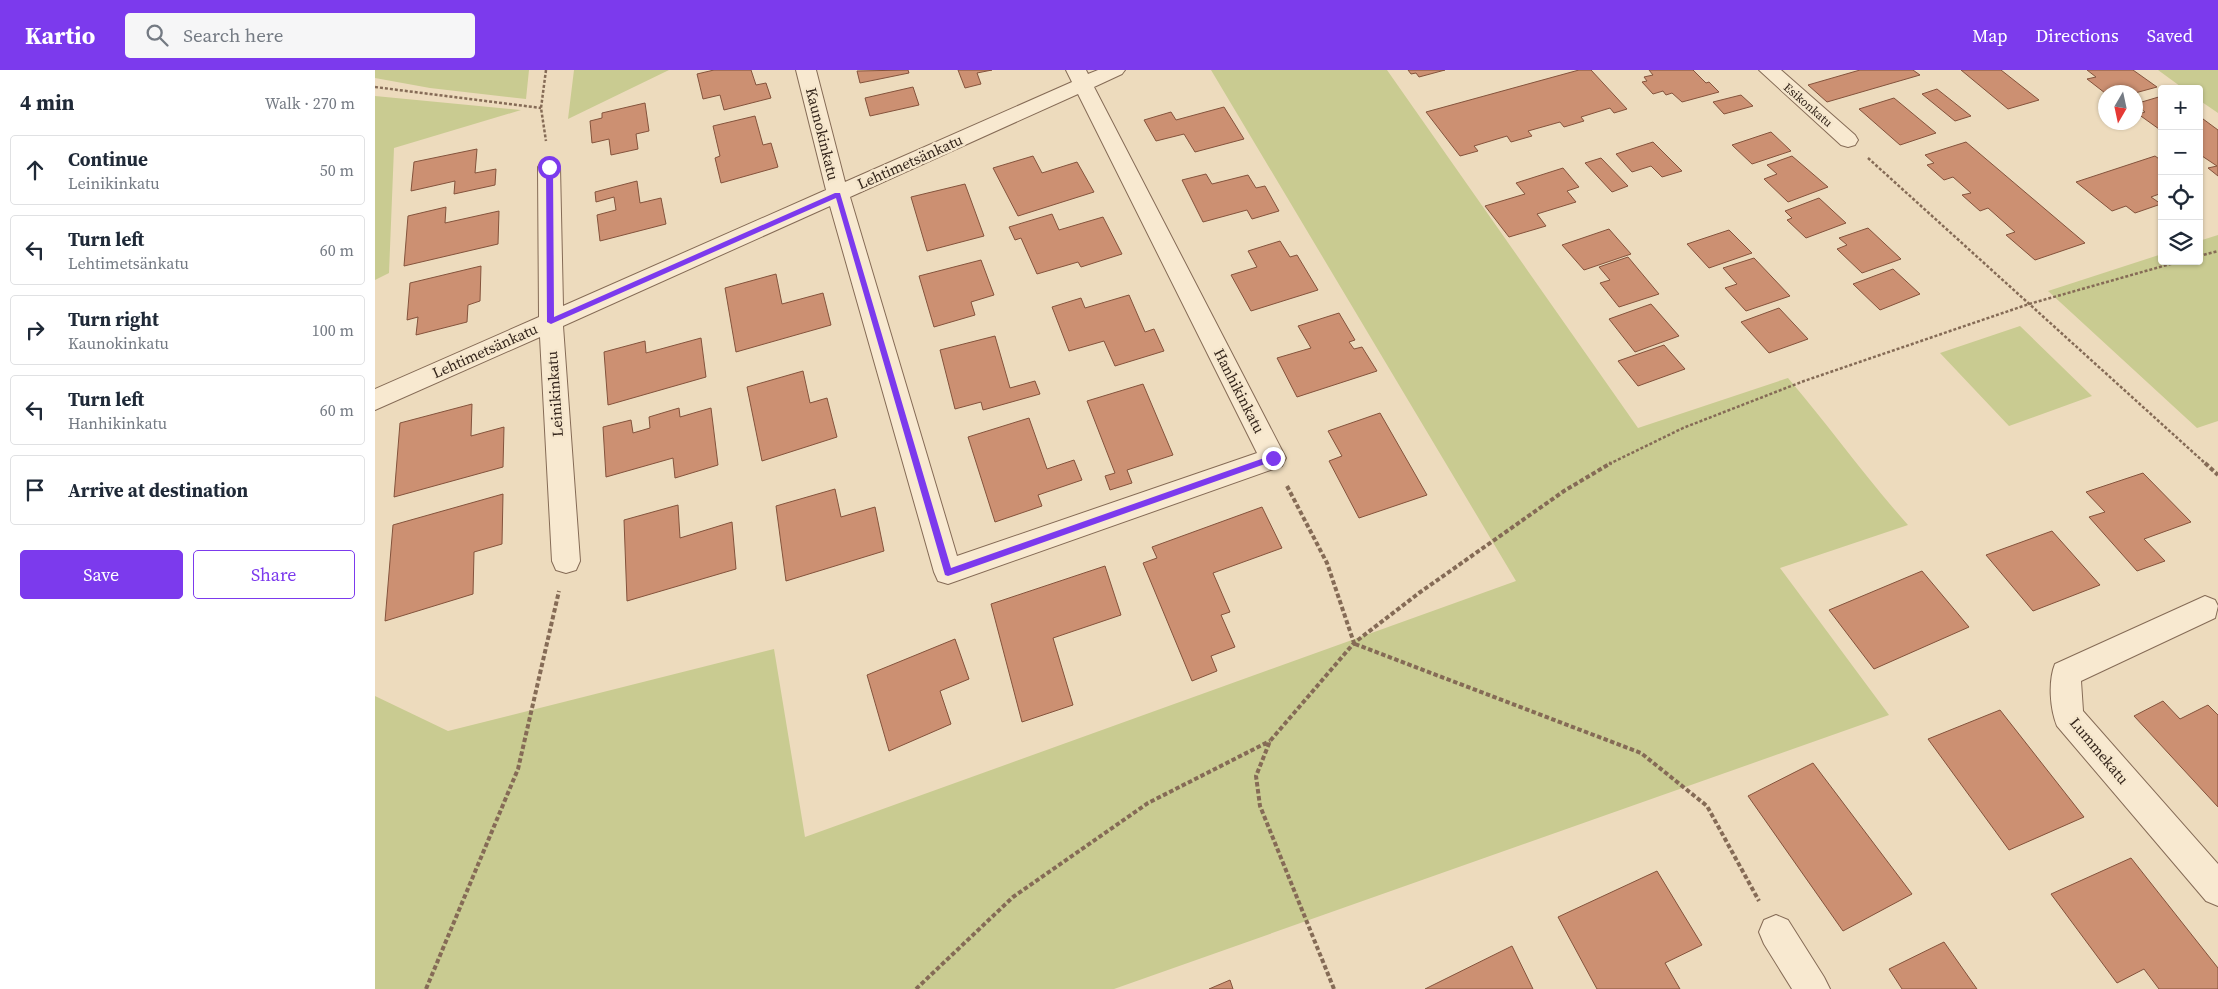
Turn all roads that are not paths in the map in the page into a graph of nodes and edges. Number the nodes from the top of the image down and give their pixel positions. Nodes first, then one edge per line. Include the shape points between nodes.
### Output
1 (806, 70) edge
2 (1115, 70) edge
3 (1769, 70) edge
4 (1079, 77) edge
5 (1848, 140) road end
6 (549, 167) road end
7 (838, 195) junction
8 (551, 322) junction
9 (375, 400) edge
10 (566, 561) road end
11 (948, 572) joint
12 (2205, 609) dead end
13 (2218, 889) edge
14 (1775, 932) road end
15 (1812, 989) edge

1 - 7 street, Kaunokinkatu
2 - 4 street, Lehtimetsänkatu
3 - 5 street, Esikonkatu
4 - 7 street, Lehtimetsänkatu
4 - 11 street, Hanhikinkatu via 1273,458
6 - 8 street, Leinikinkatu
7 - 8 street, Lehtimetsänkatu
7 - 11 street, Kaunokinkatu
8 - 9 street, Lehtimetsänkatu
8 - 10 street, Leinikinkatu
12 - 13 street, Lummekatu via 2065,674 2068,716
14 - 15 street

